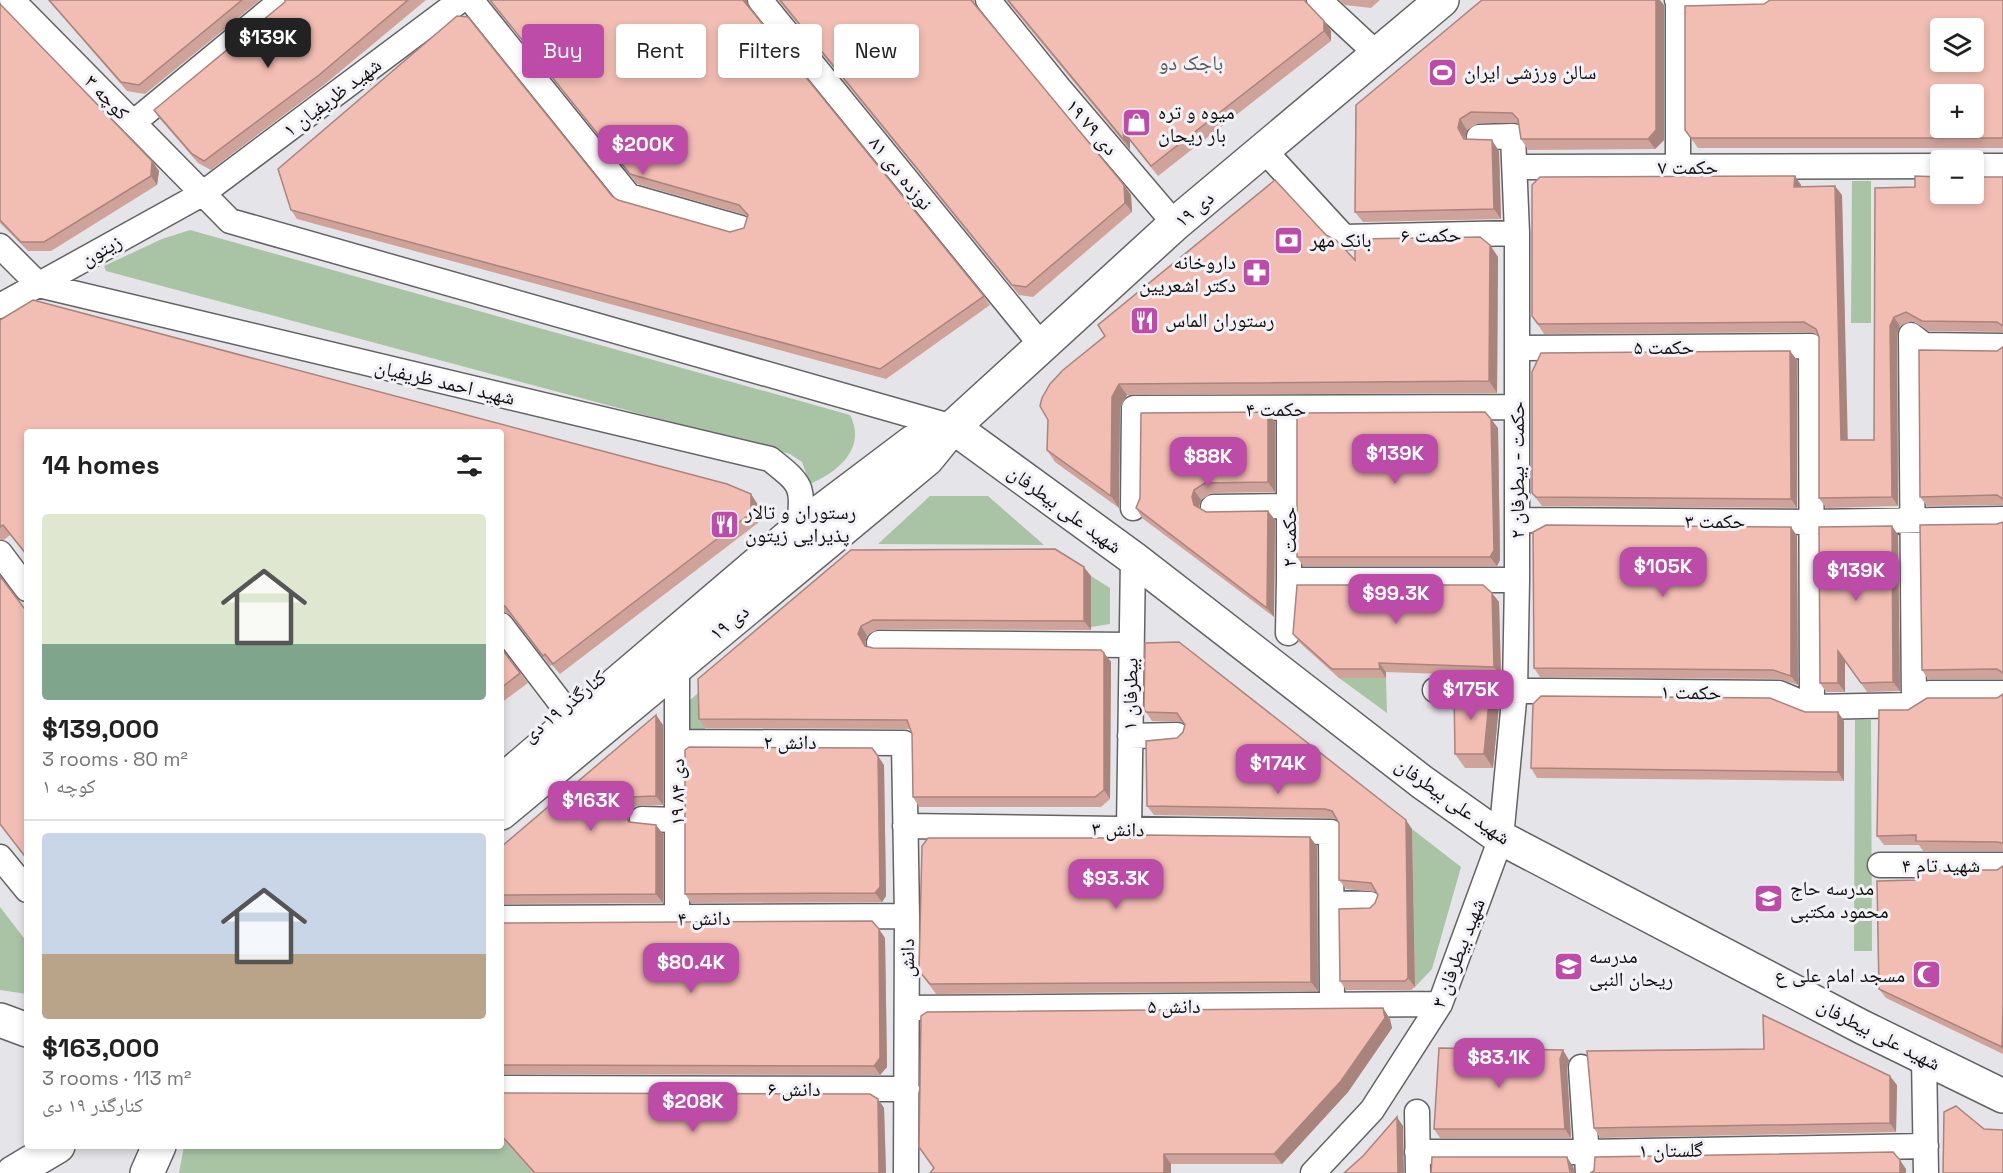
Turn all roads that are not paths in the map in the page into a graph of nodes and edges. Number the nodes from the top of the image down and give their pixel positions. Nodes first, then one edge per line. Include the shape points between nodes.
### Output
1 (12, 0) edge
2 (282, 0) edge
3 (461, 0) edge
4 (471, 0) edge
5 (760, 0) edge
6 (988, 0) edge
7 (1319, 0) edge
8 (1442, 0) edge
9 (1770, 0) edge
10 (1678, 1) edge
11 (1377, 54) junction
12 (133, 123) junction
13 (1479, 137) edge
14 (1264, 150) junction
15 (1930, 166) edge
16 (1984, 166) edge
17 (2003, 166) edge
18 (1515, 167) junction
19 (1678, 167) junction
20 (202, 194) junction
21 (1175, 224) junction
22 (741, 228) edge
23 (1517, 233) junction
24 (0, 246) edge
25 (39, 285) junction
26 (0, 306) edge
27 (1042, 346) junction
28 (2003, 346) edge
29 (1518, 348) junction
30 (1517, 407) junction
31 (1289, 409) junction
32 (953, 427) junction
33 (1289, 506) junction
34 (1213, 507) dead end
35 (1133, 508) dead end
36 (1913, 519) junction
37 (2003, 519) edge
38 (1517, 520) junction
39 (1812, 522) junction
40 (799, 528) junction
41 (0, 553) edge
42 (1133, 558) junction
43 (1289, 580) junction
44 (1517, 580) junction
45 (24, 585) edge
46 (504, 629) edge
47 (1288, 633) dead end
48 (879, 643) dead end
49 (1131, 645) junction
50 (669, 655) junction
51 (1435, 690) dead end
52 (1515, 690) junction
53 (2003, 693) edge
54 (1914, 705) junction
55 (563, 706) junction
56 (1812, 707) junction
57 (617, 718) junction
58 (1177, 735) edge
59 (1130, 736) junction
60 (677, 742) junction
61 (904, 743) joint
62 (504, 754) edge
63 (504, 780) edge
64 (504, 811) edge
65 (642, 819) dead end
66 (677, 820) junction
67 (905, 826) junction
68 (1129, 829) junction
69 (504, 831) edge
70 (1501, 838) junction
71 (0, 857) edge
72 (1880, 865) dead end
73 (2003, 865) edge
74 (24, 886) edge
75 (1332, 903) junction
76 (1370, 904) edge
77 (907, 916) junction
78 (504, 918) edge
79 (677, 918) junction
80 (1440, 1004) junction
81 (1332, 1005) junction
82 (907, 1008) junction
83 (0, 1020) edge
84 (24, 1029) edge
85 (1924, 1057) junction
86 (1581, 1067) dead end
87 (504, 1088) edge
88 (906, 1089) junction
89 (2003, 1096) edge
90 (1417, 1112) dead end
91 (1926, 1146) junction
92 (53, 1149) edge
93 (159, 1149) edge
94 (161, 1149) edge
95 (1418, 1162) edge
96 (1631, 1162) edge
97 (1588, 1163) edge
98 (13, 1173) edge
99 (147, 1173) edge
100 (158, 1173) edge
101 (906, 1173) edge
102 (1313, 1173) edge
103 (1926, 1173) edge

1 - 12 street, کوچه ۳
2 - 12 street
3 - 20 street, شهید ظریفیان ۱
4 - 22 street via 629,196
5 - 27 street, نوزده دی ۸۱
6 - 21 street, ۱۹ دی ۷۹
7 - 11 street
8 - 11 main road, ۱۹ دی
9 - 10 street
10 - 19 street
11 - 14 main road, ۱۹ دی
12 - 20 street, کوچه ۳
13 - 18 street, حکمت - بیطرفان ۲ via 1513,136
14 - 21 main road, ۱۹ دی
14 - 23 street, حکمت ۶ via 1344,237
15 - 19 street, حکمت ۷
16 - 17 street
18 - 19 street, حکمت ۷
18 - 23 street, حکمت - بیطرفان ۲
20 - 25 street, زيتون
20 - 32 street via 230,221
21 - 27 main road, ۱۹ دی
23 - 29 street, حکمت - بیطرفان ۲
24 - 25 street
25 - 26 street, زيتون
25 - 40 street, شهید احمد ظریفیان via 770,459 795,479 802,493
27 - 32 main road, ۱۹ دی
28 - 36 street via 1924,345 1911,335
29 - 30 street, حکمت - بیطرفان ۲
29 - 39 street, حکمت ۵ via 1811,346
30 - 31 street, حکمت ۴
30 - 38 street, حکمت - بیطرفان ۲
31 - 33 street, حکمت ۲
31 - 35 street, حکمت ۴ via 1134,408
32 - 40 main road, ۱۹ دی via 913,442
32 - 42 main road, شهید علی بیطرفان
32 - 50 main road, ۱۹ دی via 920,465
33 - 34 street
33 - 43 street, حکمت ۲
36 - 37 street, حکمت ۳
36 - 39 street, حکمت ۳
36 - 54 street
38 - 39 street, حکمت ۳
38 - 44 street, حکمت - بیطرفان ۲
39 - 56 street
40 - 50 main road, ۱۹ دی
41 - 45 street
42 - 49 street, بیطرفان ۱
42 - 70 main road, شهید علی بیطرفان via 1422,782
43 - 44 street, حکمت ۲
43 - 47 street
44 - 52 street, حکمت - بیطرفان ۲
46 - 55 street
48 - 49 street
49 - 59 street, بیطرفان ۱
50 - 55 main road, کنارگذر ۱۹ دی via 608,669
50 - 57 main road, ۱۹ دی
50 - 60 street, ۱۹ دی ۸۴
50 - 63 main road, ۱۹ دی
51 - 52 street, حکمت ۱
52 - 56 street, حکمت ۱ via 1779,693
52 - 70 street, حکمت - بیطرفان ۲
53 - 54 street via 1929,693
54 - 56 street, حکمت ۱
55 - 62 main road, کنارگذر ۱۹ دی
57 - 64 main road, ۱۹ دی
57 - 69 main road via 602,749
58 - 59 street
59 - 68 street, بیطرفان ۱
60 - 61 street, ۲ دانش
60 - 66 street, ۱۹ دی ۸۴
61 - 67 street, دانش
65 - 66 street
66 - 79 street, ۱۹ دی ۸۴
67 - 68 street, دانش ۳
67 - 77 street, دانش
68 - 75 street, دانش ۳ via 1331,832
70 - 80 street, شهید بیطرفان ۳
70 - 85 main road, شهید علی بیطرفان
71 - 74 street
72 - 73 street, شهید تام ۴
75 - 76 street
75 - 81 street
77 - 79 street, دانش ۴
77 - 82 street, دانش
78 - 79 street, دانش ۴
80 - 81 street, دانش ۵
80 - 102 street, شهید بیطرفان ۳ via 1372,1110
81 - 82 street, دانش ۵
82 - 88 street, دانش
83 - 84 main road
85 - 89 main road, شهید علی بیطرفان
85 - 91 street
86 - 97 street
87 - 88 street, ۶ دانش
88 - 101 street, دانش
90 - 95 street
91 - 96 street, گلستان ۱
91 - 103 street
92 - 98 main road
93 - 99 main road
94 - 100 main road
95 - 97 street, گلستان ۱
96 - 97 street, گلستان ۱

